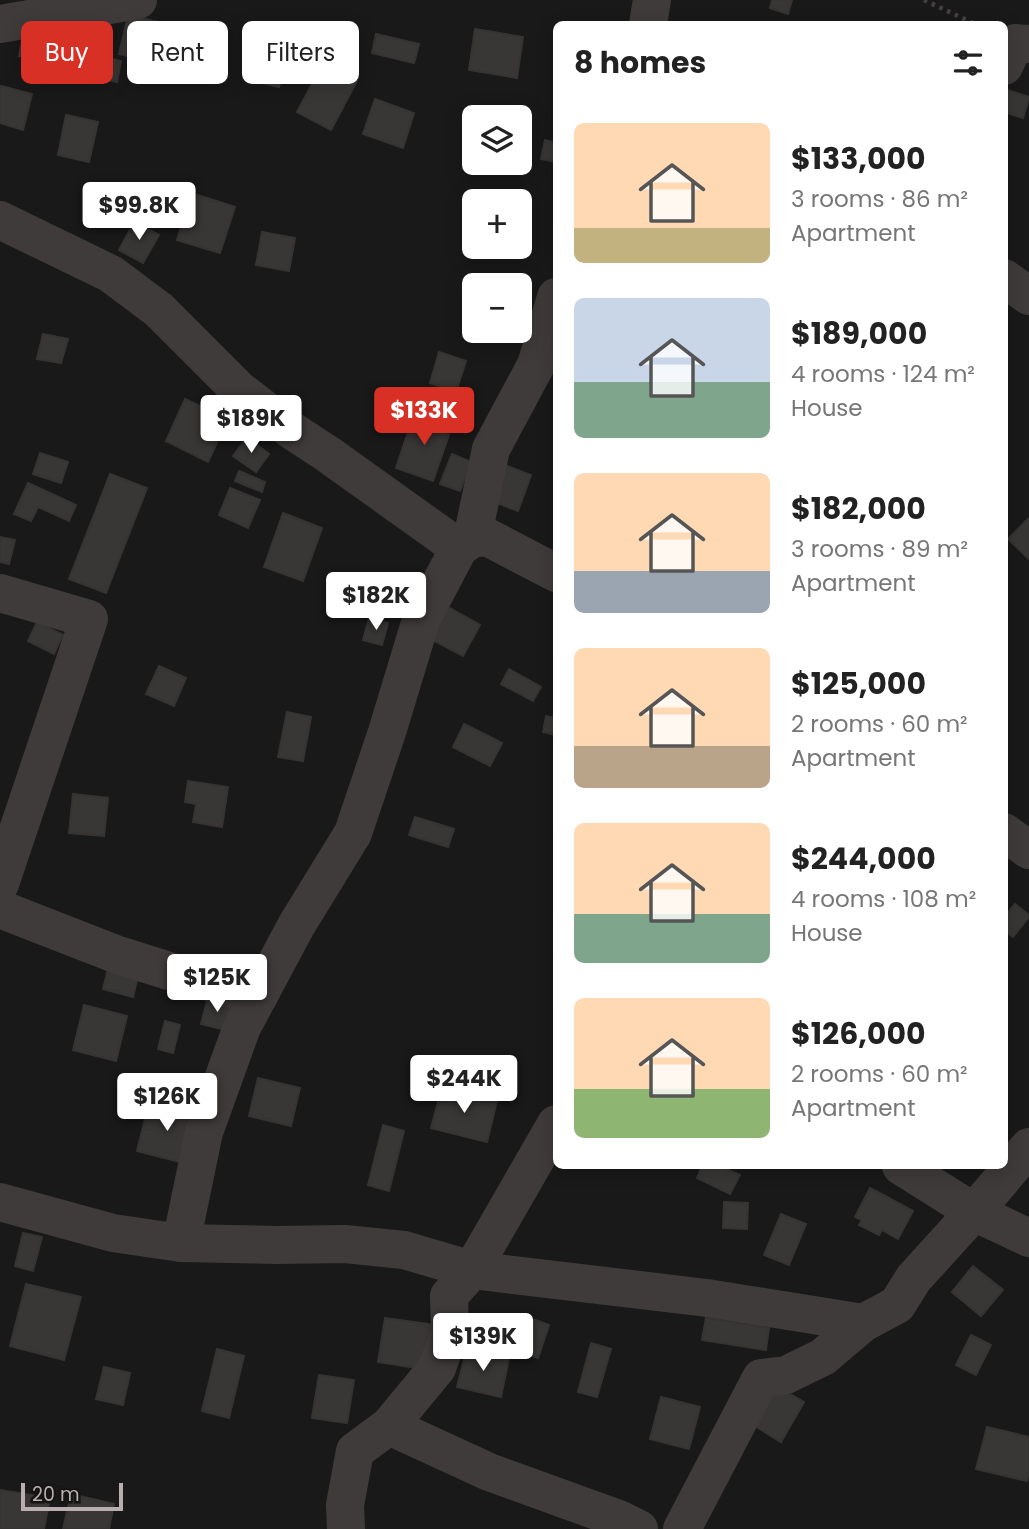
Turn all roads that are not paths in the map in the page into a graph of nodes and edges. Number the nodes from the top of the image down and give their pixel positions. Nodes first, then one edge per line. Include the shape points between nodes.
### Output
1 (138, 0) edge
2 (652, 0) edge
3 (648, 21) edge
4 (0, 24) edge
5 (1029, 44) edge
6 (1008, 58) edge
7 (0, 220) edge
8 (1008, 281) edge
9 (1029, 296) edge
10 (553, 307) edge
11 (466, 543) junction
12 (553, 571) edge
13 (0, 593) edge
14 (1008, 835) edge
15 (1029, 850) edge
16 (0, 884) edge
17 (0, 909) edge
18 (259, 996) junction
19 (553, 1129) edge
20 (1029, 1147) edge
21 (906, 1169) edge
22 (0, 1202) edge
23 (974, 1212) junction
24 (1029, 1238) edge
25 (181, 1243) junction
26 (472, 1270) junction
27 (863, 1323) junction
28 (389, 1426) junction
29 (346, 1529) edge
30 (639, 1529) edge
31 (682, 1529) edge

1 - 4 street
2 - 3 street
5 - 6 street via 1015,43
7 - 11 street via 111,274 159,310 238,389 291,430
8 - 9 street
10 - 11 street via 536,365 491,449
11 - 12 street via 487,537
11 - 18 street via 421,620 353,833
13 - 16 street via 89,619
14 - 15 street
17 - 18 street via 118,955
18 - 25 street via 242,1027 204,1132
19 - 26 street
20 - 23 street
21 - 23 street
22 - 25 street via 113,1233
23 - 24 street
23 - 27 street via 897,1305
25 - 26 street via 345,1244 404,1250
26 - 27 street via 707,1298
26 - 28 street via 449,1296 450,1331 437,1368
27 - 31 street via 823,1357 786,1375 761,1378
28 - 29 street via 355,1451 345,1505
28 - 30 street via 489,1472

